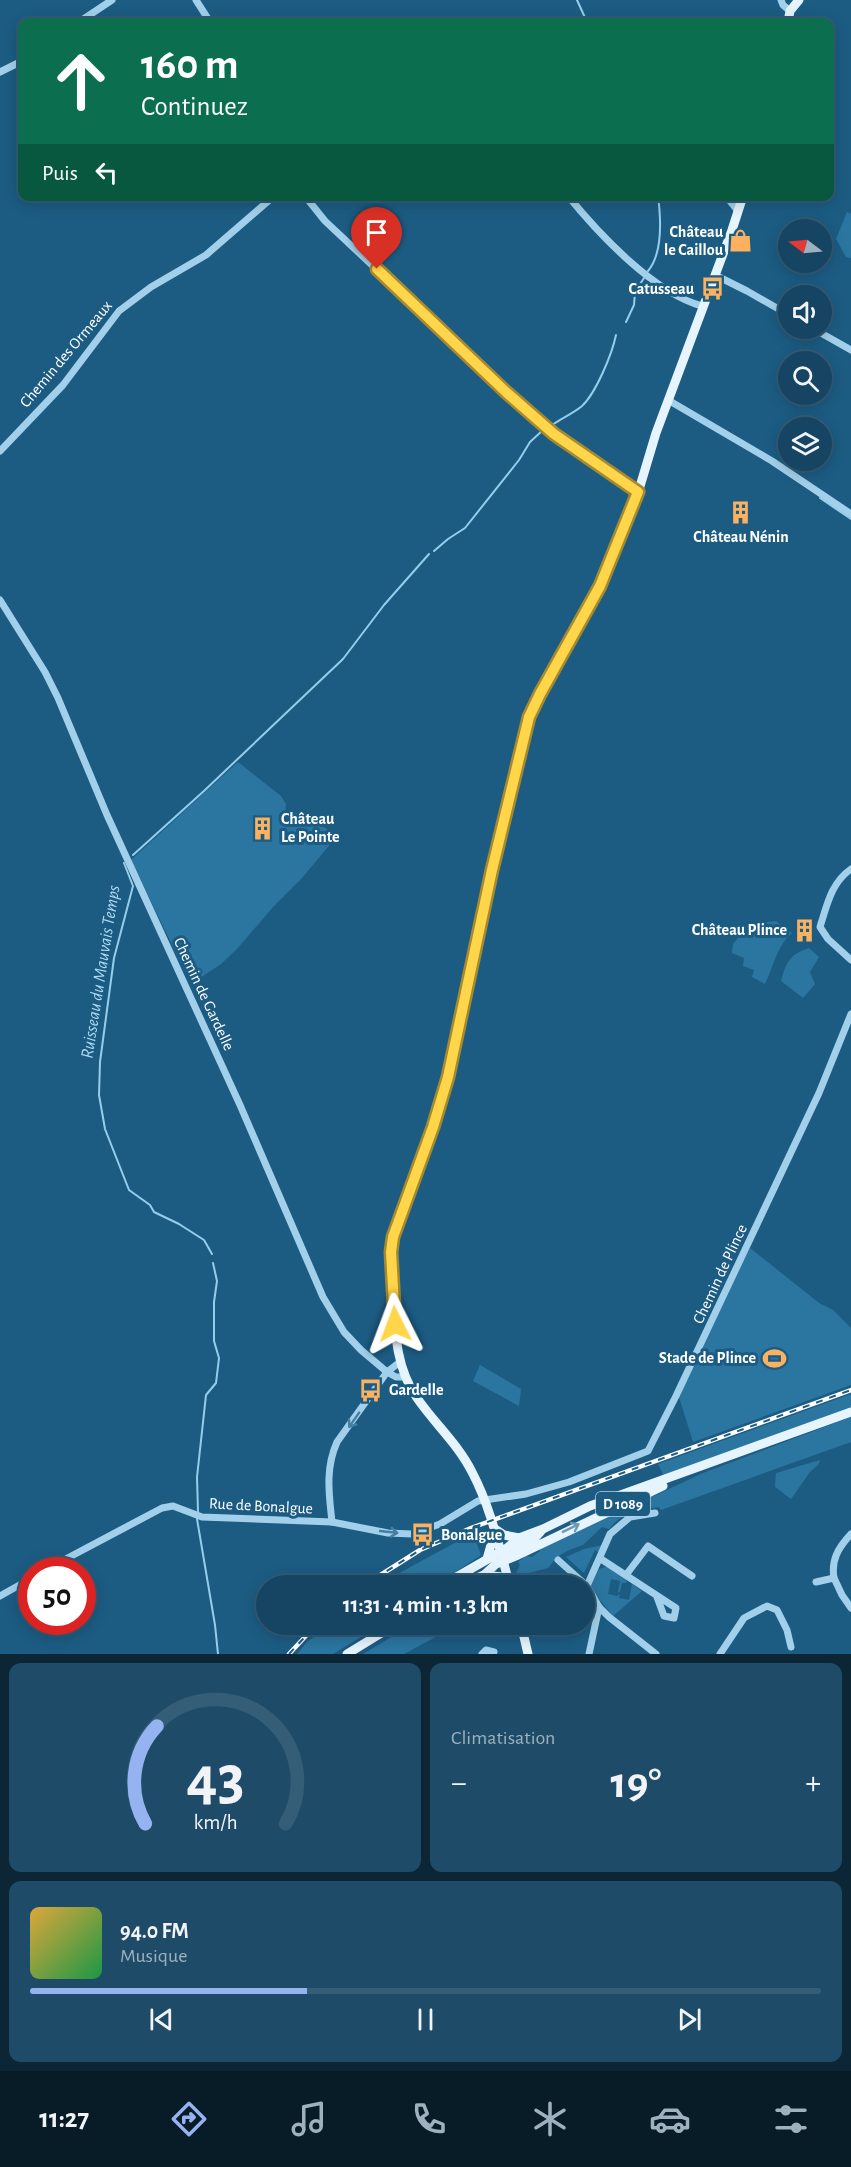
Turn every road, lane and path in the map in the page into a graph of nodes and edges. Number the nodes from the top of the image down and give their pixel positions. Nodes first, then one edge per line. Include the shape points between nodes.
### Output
1 (112, 0) edge
2 (196, 0) edge
3 (781, 0) edge
4 (799, 0) edge
5 (790, 11) junction
6 (86, 18) edge
7 (207, 18) edge
8 (789, 18) edge
9 (18, 63) edge
10 (0, 72) edge
11 (268, 201) edge
12 (309, 201) edge
13 (573, 201) edge
14 (730, 201) edge
15 (741, 201) edge
16 (738, 211) junction
17 (715, 275) junction
18 (702, 306) junction
19 (778, 309) edge
20 (832, 339) edge
21 (851, 350) edge
22 (668, 400) junction
23 (0, 451) edge
24 (638, 492) junction
25 (851, 514) edge
26 (0, 600) edge
27 (851, 869) edge
28 (851, 960) edge
29 (851, 1014) edge
30 (400, 1362) junction
31 (387, 1372) junction
32 (405, 1377) junction
33 (851, 1412) edge
34 (728, 1457) junction
35 (484, 1499) junction
36 (655, 1514) dead end
37 (332, 1522) junction
38 (495, 1529) junction
39 (543, 1529) junction
40 (851, 1534) edge
41 (519, 1538) junction
42 (518, 1555) junction
43 (502, 1556) junction
44 (70, 1557) edge
45 (487, 1559) junction
46 (601, 1559) junction
47 (558, 1560) dead end
48 (460, 1575) edge
49 (473, 1575) edge
50 (484, 1575) edge
51 (507, 1575) edge
52 (511, 1575) edge
53 (575, 1575) edge
54 (593, 1575) edge
55 (626, 1575) junction
56 (692, 1576) dead end
57 (834, 1578) junction
58 (816, 1582) dead end
59 (18, 1586) edge
60 (0, 1596) edge
61 (657, 1597) dead end
62 (595, 1600) edge
63 (599, 1607) junction
64 (851, 1608) edge
65 (374, 1635) edge
66 (378, 1635) edge
67 (524, 1635) edge
68 (360, 1646) junction
69 (791, 1647) dead end
70 (494, 1652) dead end
71 (347, 1654) edge
72 (482, 1654) edge
73 (528, 1654) edge
74 (589, 1654) edge
75 (656, 1654) edge
76 (720, 1654) edge

1 - 6 street
2 - 7 street
3 - 5 street
4 - 5 main road
5 - 8 main road
9 - 10 street
11 - 23 street, Chemin des Ormeaux via 206,255 119,311 63,385
12 - 24 street via 325,221 534,417
13 - 18 street via 629,261 670,291
14 - 16 street
15 - 16 main road
16 - 17 main road
17 - 18 main road
17 - 19 street
18 - 22 main road
20 - 21 street
22 - 24 main road
22 - 25 street via 772,461
24 - 30 main road via 600,586 529,717 448,1077 391,1252
26 - 31 street, Chemin de Gardelle via 58,698 323,1297 344,1332
27 - 28 street via 832,890 820,927
29 - 35 street, Chemin de Plince via 819,1093 650,1449 569,1482 526,1494
30 - 31 street
30 - 32 main road
31 - 32 street, Chemin de Gardelle
31 -> 37 street via 332,1453 328,1485
32 - 35 main road via 461,1453
33 - 34 main road, D 1089
34 - 39 main road, D 1089 via 590,1506
42 -> 34 main road, D 1089
37 -> 35 street, Rue de Bonalgue via 412,1534 440,1524
35 - 38 main road
36 - 46 street via 630,1517 610,1534
37 - 44 street, Rue de Bonalgue via 202,1517 173,1506 162,1508
38 - 41 main road
38 - 43 main road
38 - 45 main road
39 - 41 main road, D 1089
39 - 43 main road, D 1089 via 534,1539
40 - 57 street via 834,1559
41 - 43 main road, D 1089
42 - 43 main road, D 1089
42 - 52 main road
43 - 45 main road, D 1089
43 - 49 main road, D 1089
43 - 50 main road, D 1089
43 - 51 main road
45 - 48 main road, D 1089
46 - 54 street
46 - 55 street
47 - 53 street
55 - 56 street via 648,1545
55 - 61 street
57 - 58 street
57 - 64 street
59 - 60 street
62 - 63 street
63 - 74 street
63 - 75 street
65 - 68 main road
66 - 68 main road
67 - 73 main road
68 - 71 main road
69 - 76 street via 777,1610 767,1606 744,1618
70 - 72 street via 486,1650

